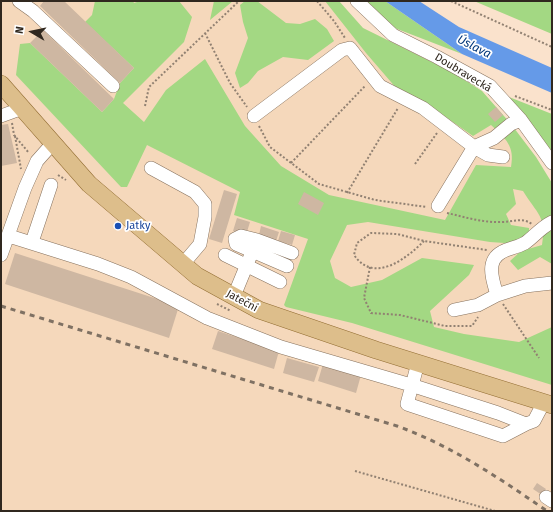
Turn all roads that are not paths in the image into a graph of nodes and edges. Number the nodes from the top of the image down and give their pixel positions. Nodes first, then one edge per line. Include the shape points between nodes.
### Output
1 (357, 1) edge
2 (23, 2) edge
3 (1, 84) edge
4 (113, 86) dead end
5 (23, 108) junction
6 (1, 116) edge
7 (254, 116) road end
8 (521, 120) junction
9 (53, 143) junction
10 (474, 147) junction
11 (503, 157) dead end
12 (552, 163) edge
13 (151, 168) dead end
14 (51, 185) dead end
15 (438, 206) road end
16 (552, 222) edge
17 (9, 236) junction
18 (257, 240) junction
19 (32, 242) junction
20 (252, 252) junction
21 (292, 253) dead end
22 (1, 255) edge
23 (225, 255) dead end
24 (183, 264) junction
25 (246, 266) junction
26 (287, 266) dead end
27 (280, 282) dead end
28 (552, 283) edge
29 (234, 296) junction
30 (494, 297) junction
31 (454, 310) dead end
32 (418, 363) junction
33 (411, 385) junction
34 (548, 403) edge
35 (526, 424) junction

1 - 8 street, Doubravecká via 393,35 490,86
2 - 4 street
3 - 5 main road, Jateční
5 - 6 street
5 - 9 main road, Jateční
7 - 10 street via 342,50 350,48 380,86 423,108
8 - 10 street via 511,124 494,138
8 - 12 street, Doubravecká
9 - 17 street via 37,161
9 - 24 main road, Jateční via 89,184
10 - 11 street via 488,155
10 - 15 street
13 - 24 street via 196,192 205,204 200,244
14 - 19 street
16 - 30 street via 540,229 531,239 515,249 502,252 495,258 490,272
17 - 19 street
17 - 22 street
18 - 20 street
18 - 20 street via 241,236 235,239 236,244
18 - 21 street
19 - 33 street via 131,277 207,318 281,347
20 - 25 street
20 - 26 street
23 - 25 street
24 - 29 main road, Jateční via 197,276
25 - 27 street
25 - 29 street
28 - 30 street via 525,286
29 - 32 main road, Jateční via 259,310
30 - 31 street via 478,305
32 - 33 street
32 - 34 main road, Jateční
33 - 35 street
33 - 35 street via 407,404 482,430 503,436
34 - 35 street via 534,422

